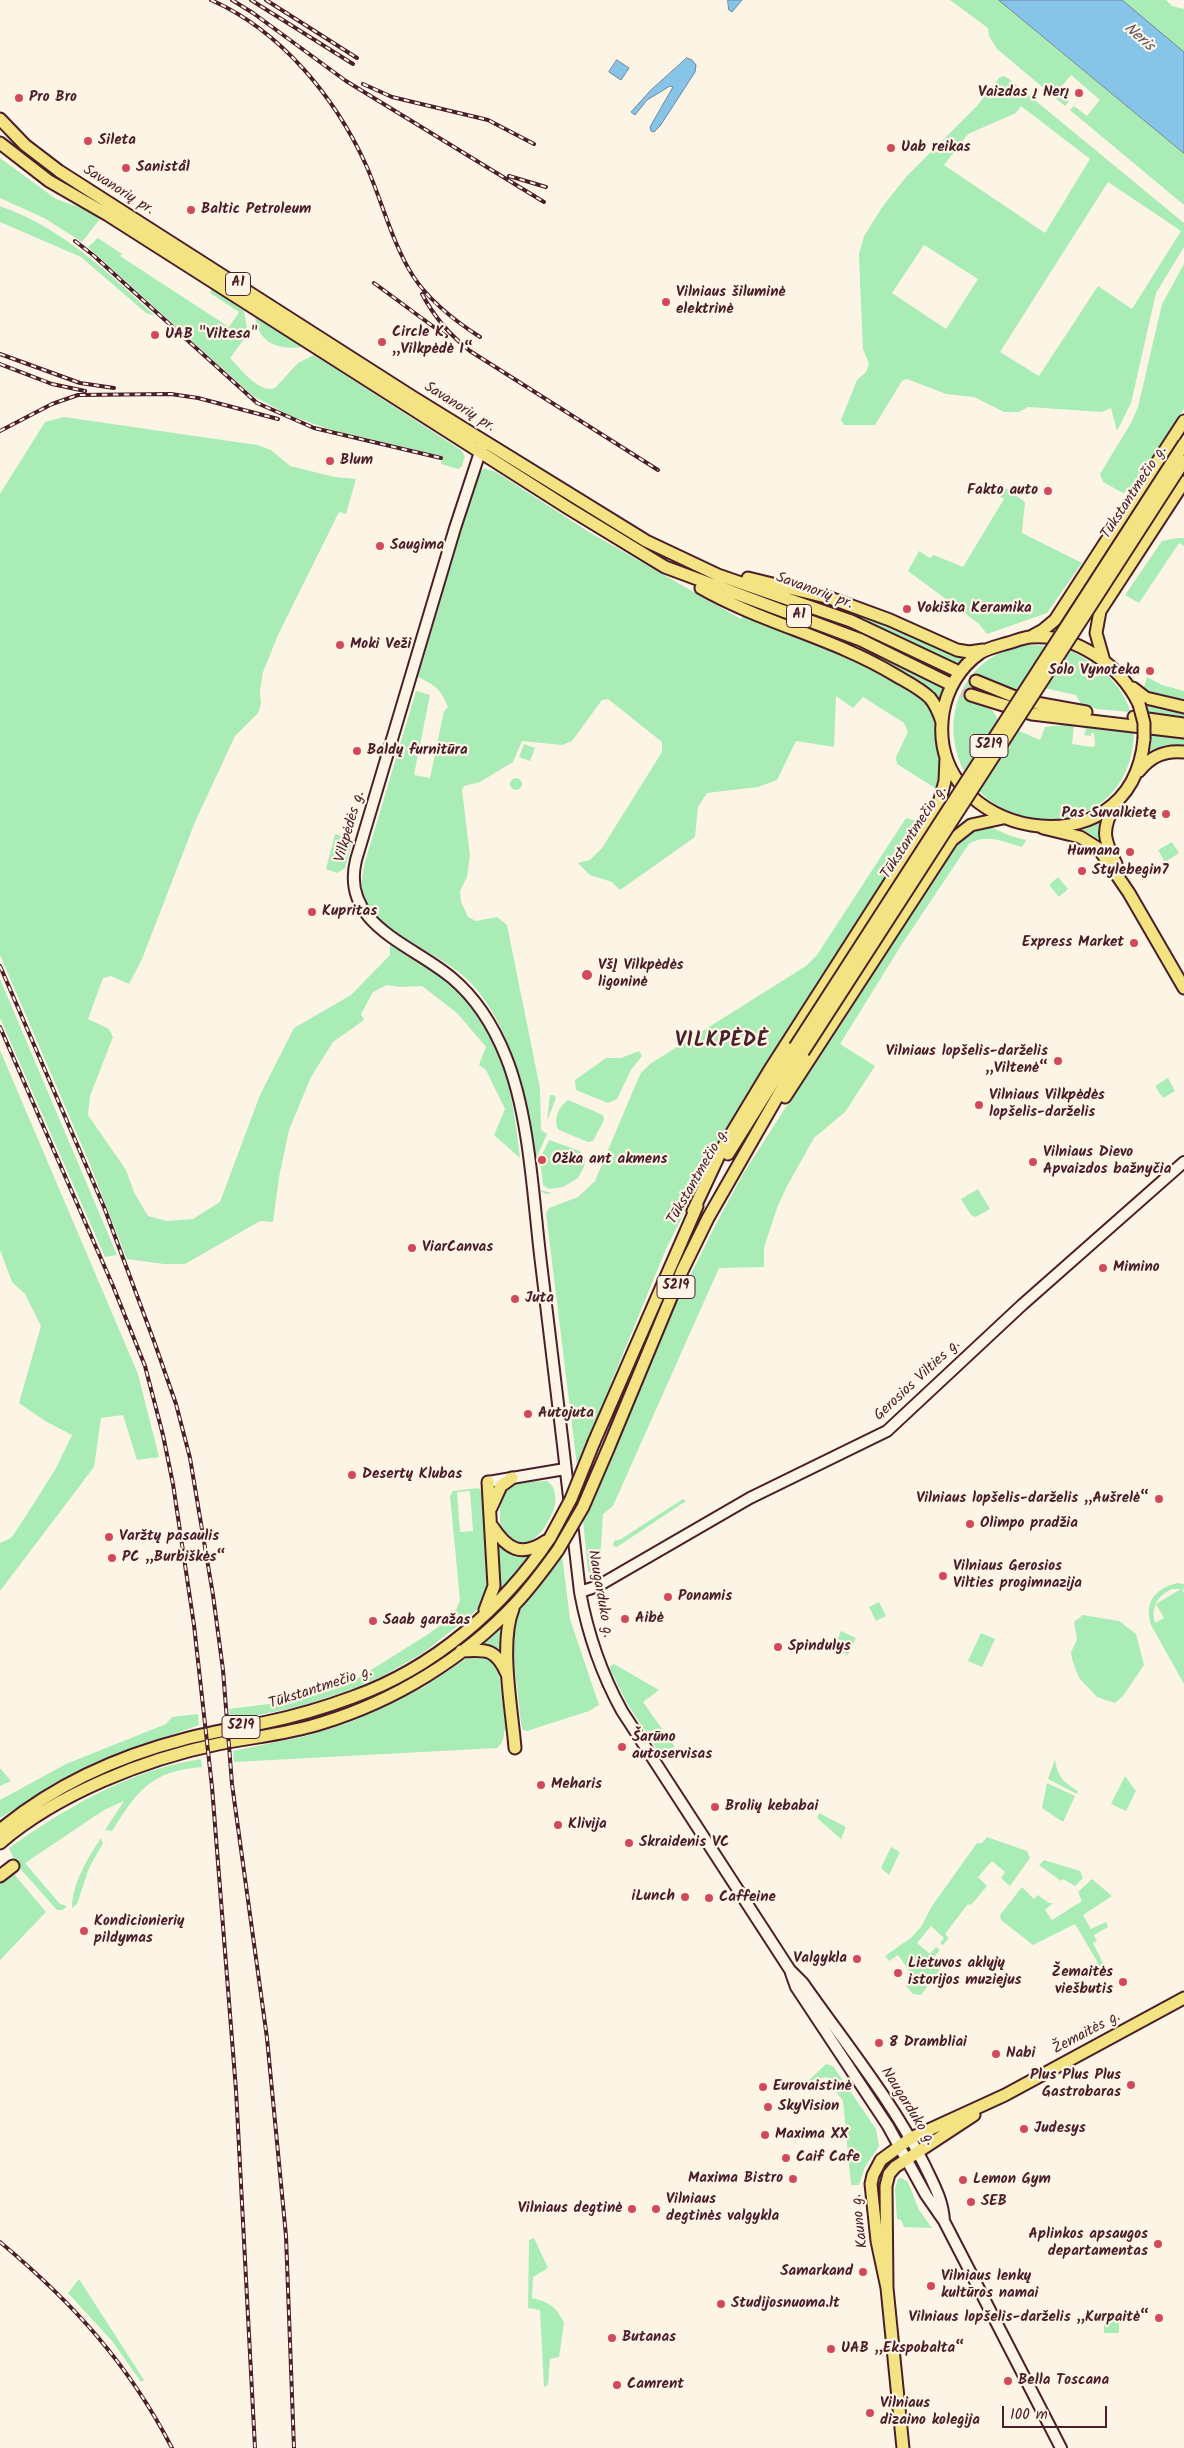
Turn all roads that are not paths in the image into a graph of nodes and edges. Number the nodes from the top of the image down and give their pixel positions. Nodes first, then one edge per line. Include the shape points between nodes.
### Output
1 (0, 119) edge
2 (15, 135) junction
3 (0, 142) edge
4 (1184, 421) edge
5 (1184, 444) edge
6 (482, 446) junction
7 (1184, 461) edge
8 (1184, 482) edge
9 (665, 567) junction
10 (702, 567) junction
11 (1029, 637) junction
12 (985, 650) junction
13 (1104, 661) junction
14 (955, 670) tunnel mouth
15 (976, 681) tunnel mouth
16 (948, 683) tunnel mouth
17 (1128, 684) junction
18 (971, 695) tunnel mouth
19 (1184, 708) edge
20 (942, 722) junction
21 (1184, 724) edge
22 (1165, 725) junction
23 (1184, 732) edge
24 (946, 752) junction
25 (1184, 752) edge
26 (1135, 776) junction
27 (1114, 806) junction
28 (1004, 818) junction
29 (1034, 826) junction
30 (1129, 893) junction
31 (1184, 988) edge
32 (799, 1050) junction
33 (758, 1131) junction
34 (1184, 1162) edge
35 (533, 1200) joint
36 (694, 1211) junction
37 (565, 1469) junction
38 (512, 1478) junction
39 (488, 1482) joint
40 (490, 1512) junction
41 (491, 1524) junction
42 (550, 1538) junction
43 (580, 1592) junction
44 (515, 1605) junction
45 (479, 1620) junction
46 (461, 1651) junction
47 (507, 1676) junction
48 (516, 1748) dead end
49 (0, 1830) edge
50 (0, 1843) edge
51 (13, 1866) dead end
52 (0, 1876) edge
53 (790, 1970) junction
54 (1184, 1998) edge
55 (1005, 2095) junction
56 (911, 2138) junction
57 (899, 2145) junction
58 (918, 2152) junction
59 (907, 2159) junction
60 (944, 2221) junction
61 (887, 2288) junction
62 (904, 2448) edge
63 (1061, 2448) edge

1 - 2 main road, Savanorių pr. / A1
2 - 3 main road
2 - 6 main road, Savanorių pr. / A1 via 59,171
3 - 6 main road, Savanorių pr. / A1 via 49,181
4 - 11 main road via 1055,620
5 - 32 main road, Tūkstantmečio g. / 5219, bridge
6 - 9 main road, Savanorių pr. / A1
6 - 10 main road, Savanorių pr. / A1 via 638,536
6 - 35 main road, Vilkpėdės g. via 360,845 353,883 356,900 371,920 452,977 493,1027 507,1059 518,1098
7 - 32 main road, Tūkstantmečio g. / 5219, bridge
8 - 13 main road via 1100,611 1096,633
9 - 16 main road, Savanorių pr. / A1 via 840,631
9 - 20 main road via 722,599 879,665 923,692 933,702
10 - 12 main road via 814,593 890,620 957,650
10 - 14 main road, Savanorių pr. / A1 via 851,621
11 - 12 main road
11 - 13 main road via 1075,644
12 - 20 main road via 955,680
13 - 17 main road
15 - 22 main road via 1042,705
17 - 19 main road via 1146,698
17 - 26 main road, bridge via 1139,704 1144,723 1141,761
18 - 22 main road via 1032,714
20 - 24 main road
21 - 22 main road
22 - 23 main road
24 - 28 main road via 956,776 972,796
24 - 36 main road via 945,781 938,807 756,1093 722,1150
25 - 26 main road via 1169,752 1153,758
26 - 27 main road
27 - 29 main road via 1075,825
27 - 30 main road via 1105,827 1106,841
28 - 29 main road
28 - 33 main road via 970,824 952,840 804,1070
29 - 30 main road via 1087,839 1099,849
30 - 31 main road
32 - 33 main road, Tūkstantmečio g. / 5219
32 - 36 main road, Tūkstantmečio g. / 5219
33 - 44 main road, Tūkstantmečio g. / 5219, bridge via 729,1179 682,1272 583,1507 558,1550
34 - 43 main road, Gerosios Vilties g. via 1022,1305 887,1432 750,1498 598,1586
35 - 37 main road, Naugarduko g.
36 - 42 main road, Tūkstantmečio g. / 5219, bridge via 571,1499
37 - 38 main road
37 - 43 main road, Naugarduko g.
38 - 39 main road
38 - 40 main road via 501,1486
39 - 40 main road
40 - 41 main road
41 - 42 main road via 502,1541 520,1550 538,1546
41 - 45 main road via 494,1586
42 - 45 main road, Tūkstantmečio g. / 5219 via 516,1584
43 - 53 main road, Naugarduko g. via 593,1647 613,1694
44 - 46 main road, Tūkstantmečio g. / 5219
44 - 47 main road via 508,1624
45 - 49 main road, Tūkstantmečio g. / 5219 via 451,1644 377,1687 276,1720 185,1739 126,1758 49,1795
46 - 47 main road via 490,1652 501,1662
46 - 50 main road, Tūkstantmečio g. / 5219 via 407,1688 349,1714 289,1732 194,1750 134,1768 72,1797
47 - 48 main road
51 - 52 main road
53 - 56 main road, Naugarduko g. via 804,1983 859,2059
53 - 57 main road, Naugarduko g. via 812,2014
54 - 55 main road, Žemaitės g.
55 - 56 main road, Žemaitės g.
55 - 58 main road, Žemaitės g.
56 - 57 main road, Kauno g.
56 - 58 main road, Naugarduko g.
57 - 59 main road, Naugarduko g.
57 - 61 main road, Kauno g. via 876,2166 871,2184 877,2241
58 - 59 main road, Kauno g.
58 - 60 main road, Naugarduko g. via 943,2206
59 - 60 main road, Naugarduko g.
59 - 61 main road, Kauno g. via 890,2174 886,2186
60 - 63 main road, Naugarduko g.
61 - 62 main road, Kauno g.

